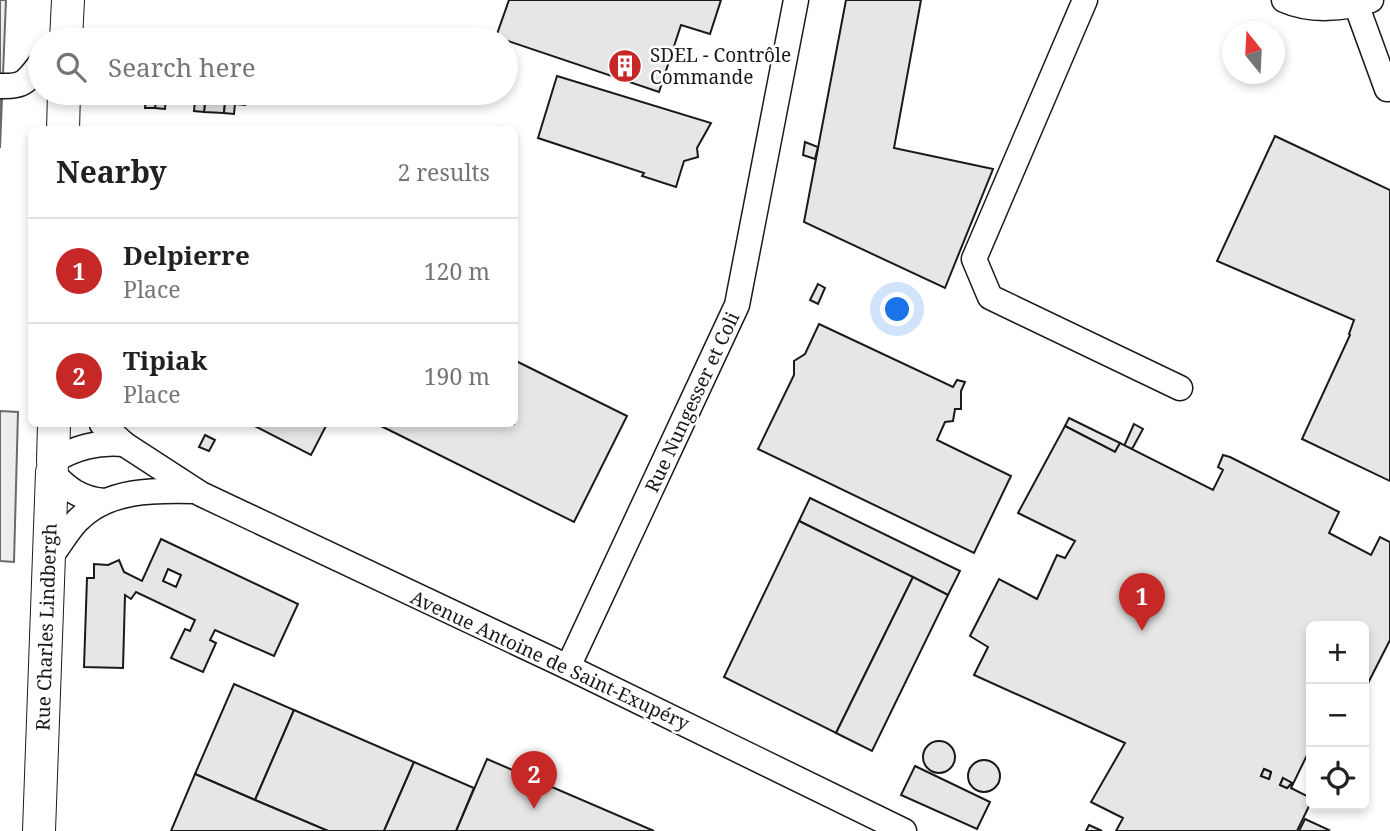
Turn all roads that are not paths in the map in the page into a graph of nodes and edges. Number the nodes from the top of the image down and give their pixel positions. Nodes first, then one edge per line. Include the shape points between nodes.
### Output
1 (68, 0) edge
2 (796, 0) edge
3 (1085, 0) edge
4 (1284, 0) edge
5 (1364, 2) edge
6 (59, 28) edge
7 (28, 80) edge
8 (0, 86) edge
9 (1387, 89) dead end
10 (64, 105) edge
11 (63, 126) edge
12 (1180, 387) dead end
13 (54, 427) edge
14 (105, 427) edge
15 (124, 444) junction
16 (52, 466) junction
17 (195, 491) junction
18 (104, 501) junction
19 (48, 561) junction
20 (568, 667) junction
21 (39, 831) edge
22 (904, 831) edge

1 - 6 main road
2 - 20 street, Rue Nungesser et Coli via 737,305
3 - 12 street via 974,259 990,297
4 - 5 street via 1322,8
5 - 9 street
7 - 8 street via 19,86
10 - 11 main road
13 - 16 main road, Rue Charles Lindbergh
14 - 15 street, Avenue Antoine de Saint-Exupéry
15 - 16 street via 86,445
15 - 17 street, Avenue Antoine de Saint-Exupéry
16 - 18 street via 64,486 78,495
16 - 19 main road, Rue Charles Lindbergh
17 - 18 street, Avenue Antoine de Saint-Exupéry via 152,490
17 - 20 street, Avenue Antoine de Saint-Exupéry
18 - 19 street, Avenue Antoine de Saint-Exupéry via 77,522
19 - 21 main road, Rue Charles Lindbergh
20 - 22 street, Avenue Antoine de Saint-Exupéry

